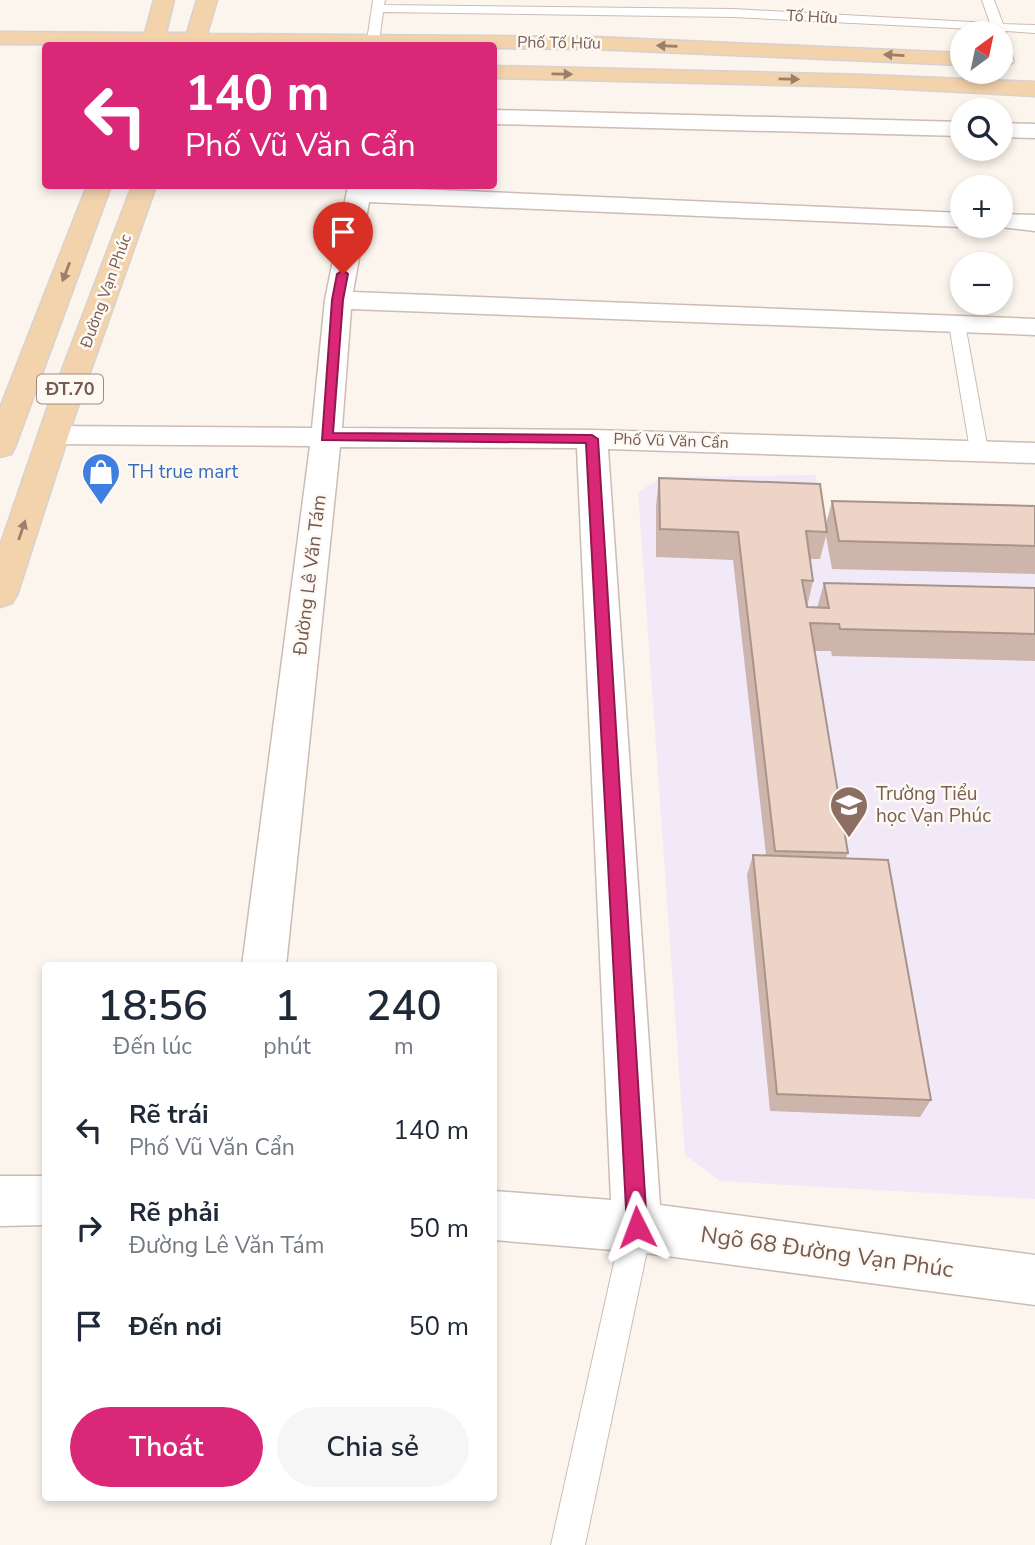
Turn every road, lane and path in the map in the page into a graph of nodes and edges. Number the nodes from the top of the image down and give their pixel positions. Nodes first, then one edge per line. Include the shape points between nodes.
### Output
1 (164, 0) edge
2 (207, 0) edge
3 (988, 0) edge
4 (378, 4) edge
5 (996, 21) edge
6 (950, 28) edge
7 (1035, 29) edge
8 (1013, 31) edge
9 (0, 38) edge
10 (373, 41) junction
11 (153, 42) edge
12 (194, 42) edge
13 (484, 42) edge
14 (497, 42) edge
15 (950, 58) edge
16 (1013, 62) edge
17 (1035, 63) edge
18 (497, 72) edge
19 (1032, 94) edge
20 (497, 117) edge
21 (950, 129) edge
22 (1013, 130) edge
23 (1035, 131) edge
24 (98, 189) edge
25 (143, 189) edge
26 (359, 190) edge
27 (950, 219) edge
28 (1013, 222) edge
29 (1035, 223) edge
30 (82, 230) junction
31 (129, 230) junction
32 (338, 300) junction
33 (957, 324) junction
34 (1035, 327) edge
35 (54, 435) junction
36 (326, 437) junction
37 (592, 439) junction
38 (0, 447) edge
39 (979, 450) junction
40 (1035, 453) edge
41 (0, 595) edge
42 (264, 962) edge
43 (42, 1200) edge
44 (0, 1201) edge
45 (497, 1216) edge
46 (637, 1227) junction
47 (1035, 1280) edge
48 (568, 1545) edge

1 - 11 main road
2 - 12 main road
3 - 5 lane
4 - 6 lane, Tố Hữu via 733,13
4 - 10 lane
7 - 8 lane, Tố Hữu
9 - 11 main road, Phố Tố Hữu
10 - 12 main road, Phố Tố Hữu
13 -> 10 main road, Phố Tố Hữu
11 - 12 main road, Phố Tố Hữu
15 -> 14 main road, Phố Tố Hữu
16 - 17 main road
18 -> 19 main road, Phố Tố Hữu via 866,81
20 - 21 street
22 - 23 street
24 - 30 main road, ĐT.70
25 - 31 main road, Đường Vạn Phúc / ĐT.70
26 - 27 street
26 - 32 street, Đường Lê Văn Tám
28 - 29 street
30 - 31 main road
30 -> 38 main road, ĐT.70
31 - 35 main road, Đường Vạn Phúc / ĐT.70
32 - 33 street
32 - 36 street, Đường Lê Văn Tám
33 - 34 street
33 - 39 lane
35 - 36 street, Phố Vũ Văn Cẩn
41 -> 35 main road, Đường Vạn Phúc / ĐT.70
36 - 37 street, Phố Vũ Văn Cẩn
36 - 42 street, Đường Lê Văn Tám
37 - 39 street, Phố Vũ Văn Cẩn
37 - 46 street
39 - 40 street, Phố Vũ Văn Cẩn
43 - 44 street
45 - 46 street, Ngõ 68 Đường Vạn Phúc
46 - 47 street, Ngõ 68 Đường Vạn Phúc
46 - 48 lane

